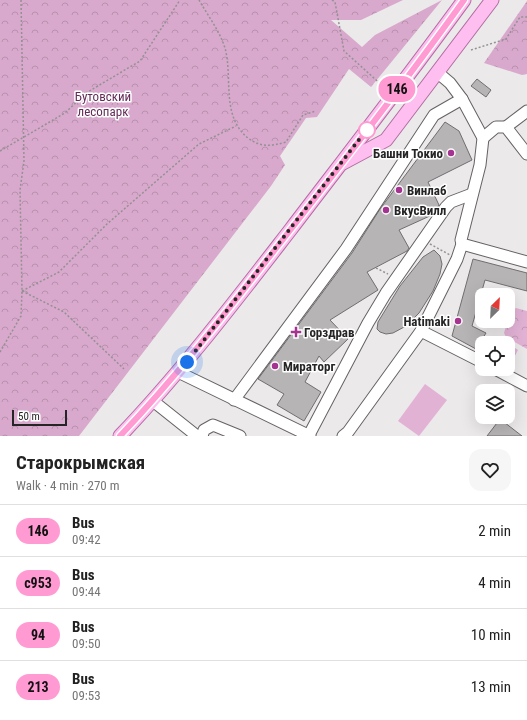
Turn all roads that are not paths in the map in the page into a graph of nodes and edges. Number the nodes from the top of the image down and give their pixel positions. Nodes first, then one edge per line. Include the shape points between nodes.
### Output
1 (464, 0) edge
2 (492, 0) edge
3 (437, 72) junction
4 (462, 99) junction
5 (527, 111) edge
6 (506, 127) junction
7 (482, 138) junction
8 (527, 154) edge
9 (340, 165) junction
10 (472, 194) junction
11 (462, 244) junction
12 (527, 262) edge
13 (421, 331) junction
14 (475, 358) edge
15 (178, 372) junction
16 (508, 376) edge
17 (527, 386) edge
18 (234, 400) junction
19 (153, 401) junction
20 (120, 436) edge
21 (197, 436) edge
22 (202, 436) edge
23 (240, 436) edge
24 (309, 436) edge
25 (343, 436) edge

1 - 9 main road
2 - 3 main road
3 - 4 street via 450,83
3 - 9 main road via 386,140
4 - 7 street
4 - 18 street via 434,115 346,249
5 - 6 street
6 - 7 street via 496,126
6 - 8 street
7 - 10 street via 480,165
9 - 15 main road
10 - 11 street
10 - 24 street via 451,202 396,279 368,323
11 - 12 street
11 - 13 street
13 - 14 street
13 - 25 street
15 - 18 street
15 - 19 main road
16 - 17 street
18 - 24 street
19 - 20 main road
19 - 21 street
22 - 23 street via 204,430 213,425

